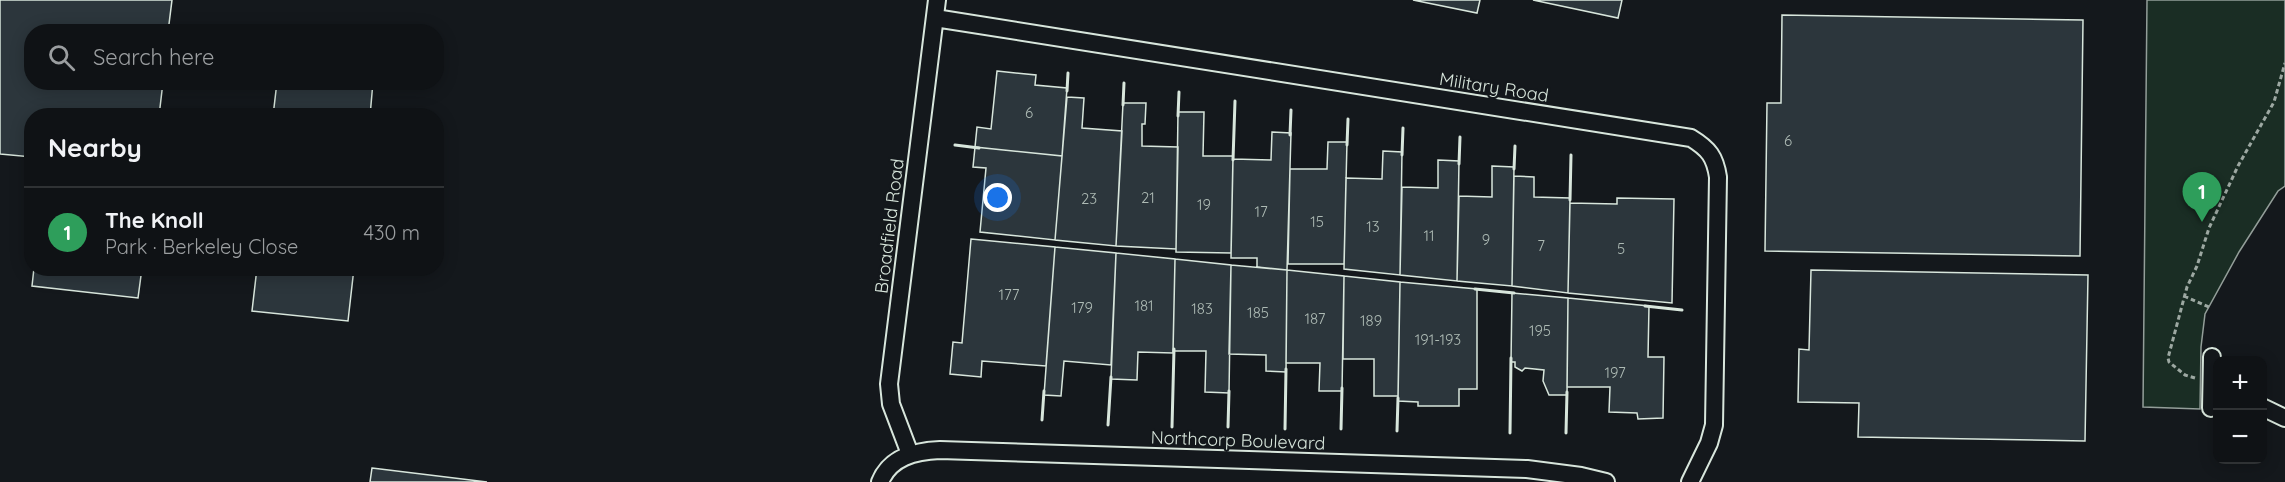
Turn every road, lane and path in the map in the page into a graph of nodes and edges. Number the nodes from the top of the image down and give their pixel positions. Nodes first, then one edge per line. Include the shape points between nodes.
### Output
1 (937, 0) edge
2 (935, 18) junction
3 (2285, 63) edge
4 (2184, 296) junction
5 (2209, 307) dead end
6 (2212, 357) dead end
7 (2213, 365) edge
8 (2213, 382) edge
9 (2213, 395) edge
10 (2211, 408) dead end
11 (2267, 409) edge
12 (2285, 418) edge
13 (910, 454) junction
14 (880, 482) edge
15 (1606, 482) edge
16 (1690, 482) edge

1 - 2 street, Broadfield Road
2 - 13 street, Broadfield Road via 889,384 891,404
2 - 16 street, Military Road via 1691,138 1703,145 1715,160 1718,177 1714,425
3 - 4 path via 2274,102 2238,166
4 - 5 path
4 - 8 path via 2169,362 2185,375
6 - 7 street
9 - 10 street
11 - 12 street
13 - 14 street, Northcorp Boulevard via 891,465
13 - 15 street, Northcorp Boulevard via 940,450 1527,469

